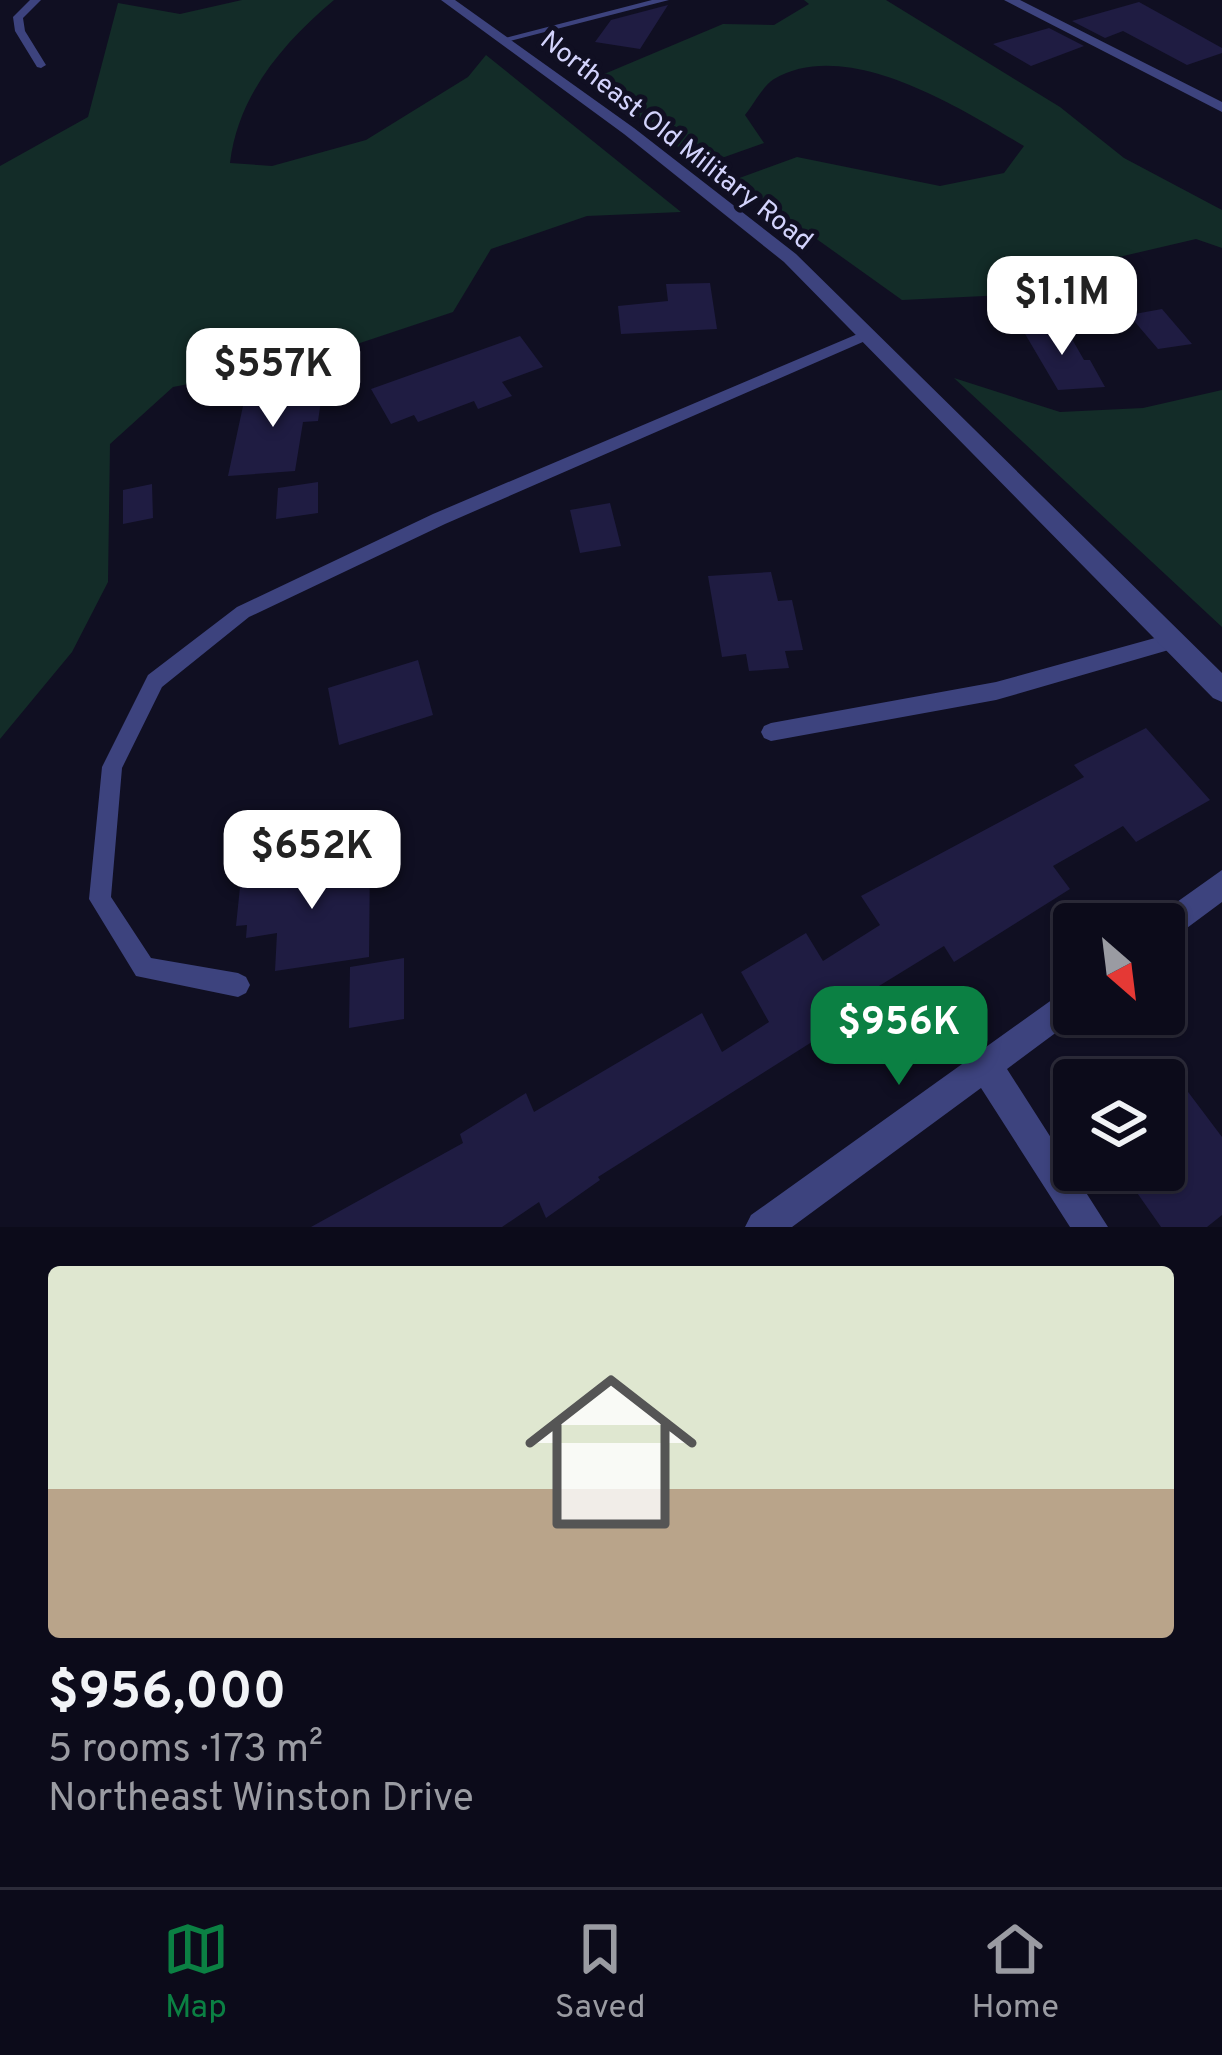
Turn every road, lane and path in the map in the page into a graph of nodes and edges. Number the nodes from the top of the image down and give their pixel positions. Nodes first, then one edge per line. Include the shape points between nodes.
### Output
1 (36, 0) edge
2 (447, 0) edge
3 (664, 0) edge
4 (1010, 0) edge
5 (1052, 4) dead end
6 (1030, 10) junction
7 (502, 40) junction
8 (41, 65) dead end
9 (1222, 90) edge
10 (1201, 98) junction
11 (1222, 108) edge
12 (867, 335) junction
13 (1173, 641) junction
14 (1222, 690) edge
15 (771, 731) dead end
16 (1222, 884) edge
17 (1185, 913) edge
18 (238, 986) dead end
19 (1053, 1016) edge
20 (987, 1068) junction
21 (764, 1227) edge
22 (1090, 1227) edge

1 - 8 lane via 18,17
2 - 7 street, Northeast Old Military Road
3 - 7 lane
4 - 6 street
5 - 6 street
6 - 10 street
7 - 12 street, Northeast Old Military Road via 758,232
9 - 10 street
10 - 11 street
12 - 13 street, Northeast Old Military Road
12 - 18 lane via 243,612 155,681 112,767 100,899 144,968
13 - 14 street, Northeast Old Military Road
13 - 15 lane via 996,691
16 - 17 street
19 - 20 street
20 - 21 street
20 - 22 street

